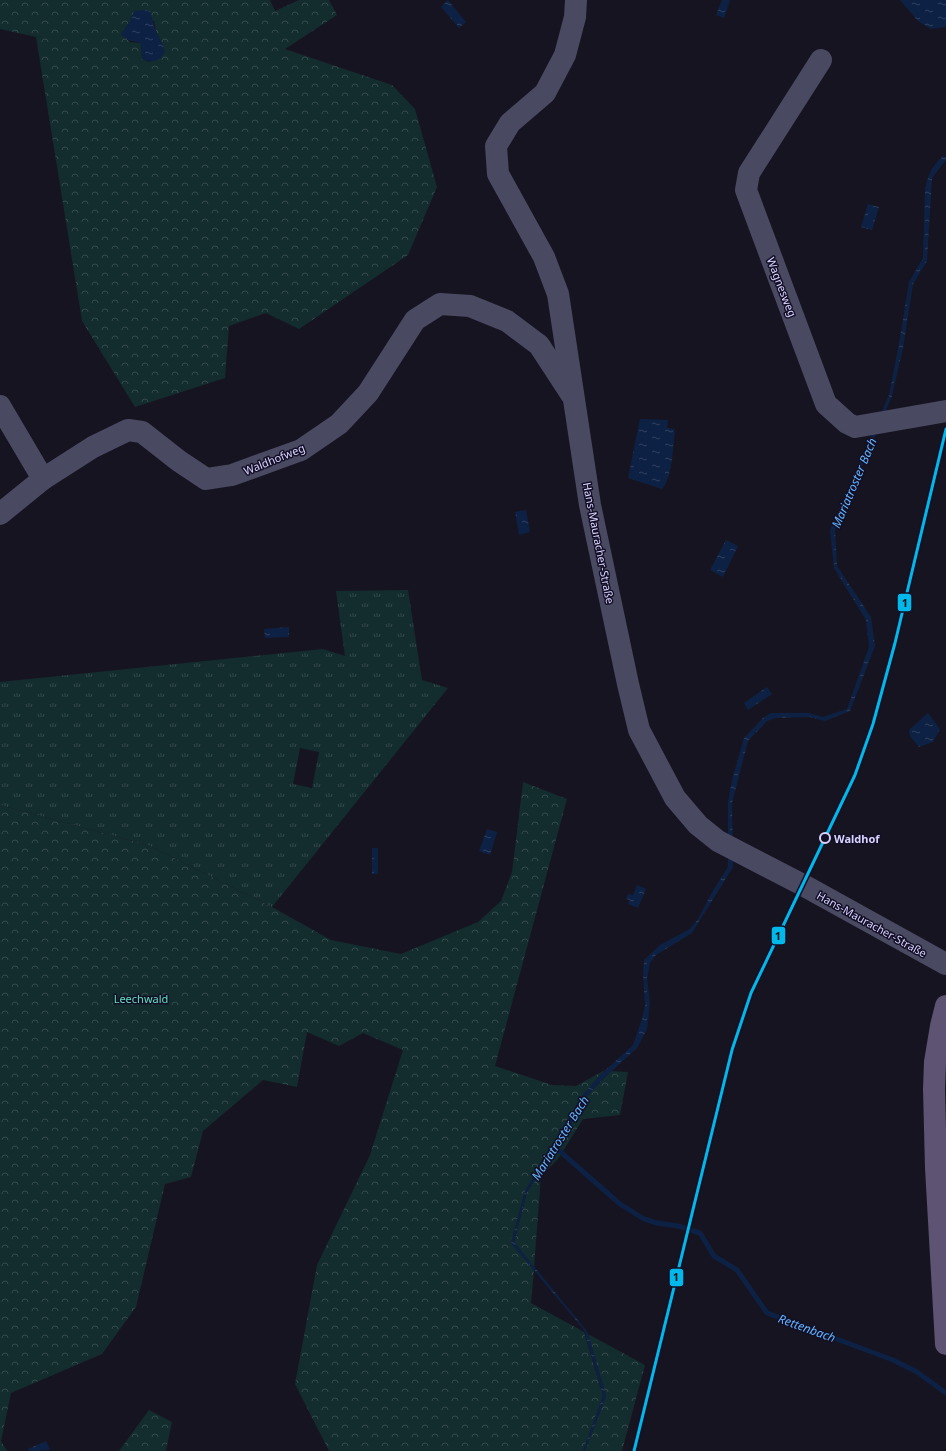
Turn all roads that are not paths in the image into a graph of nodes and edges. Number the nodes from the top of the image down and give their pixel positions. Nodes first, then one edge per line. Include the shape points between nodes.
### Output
1 (576, 0) edge
2 (821, 60) dead end
3 (574, 398) junction
4 (0, 406) edge
5 (946, 411) edge
6 (43, 479) junction
7 (0, 514) edge
8 (946, 964) edge
9 (946, 1006) edge
10 (946, 1344) edge

1 - 3 street, Hans-Mauracher-Straße via 575,17 566,55 544,93 510,123 496,146 498,174 544,257 558,294
2 - 5 street, Wagnesweg via 749,173 746,190 826,404 855,427
3 - 6 street, Waldhofweg via 538,345 507,321 470,306 440,304 415,320 368,393 339,424 301,450 232,475 206,479 142,432 128,430 93,447
3 - 8 street, Hans-Mauracher-Straße via 590,505 639,730 675,798 698,825 718,841
4 - 6 street
6 - 7 street, Waldhofweg
9 - 10 main road via 935,1062 934,1089

